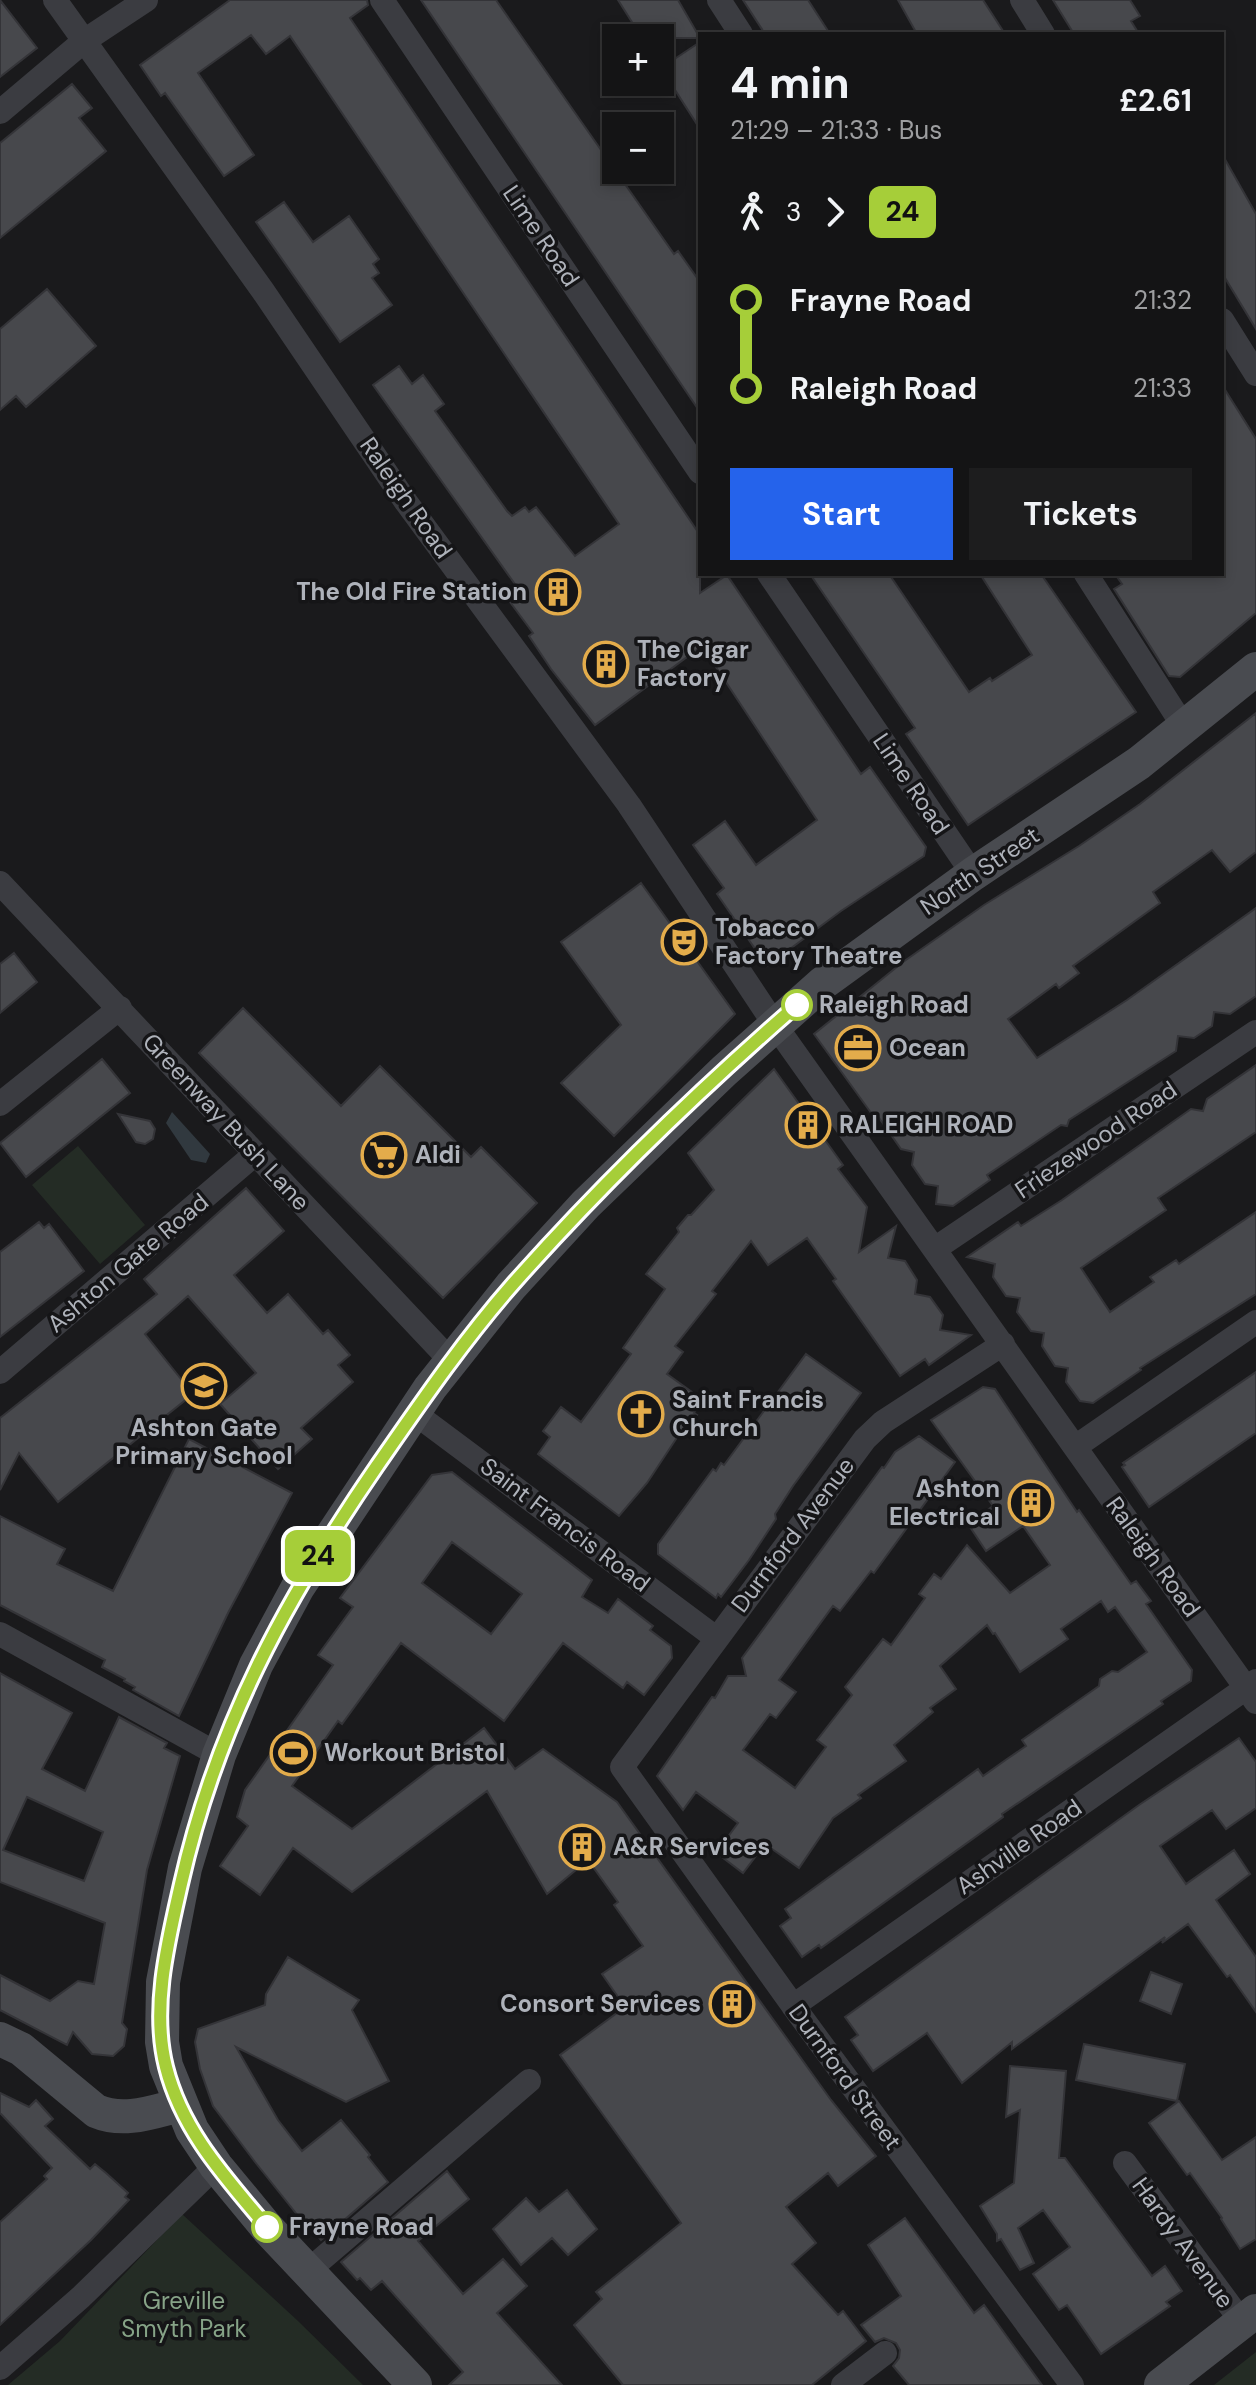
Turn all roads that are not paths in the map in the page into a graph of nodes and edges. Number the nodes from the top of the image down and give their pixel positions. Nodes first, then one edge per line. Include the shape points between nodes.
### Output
1 (55, 0) edge
2 (146, 0) edge
3 (382, 0) edge
4 (719, 0) edge
5 (1022, 0) edge
6 (740, 32) edge
7 (1042, 32) edge
8 (84, 41) junction
9 (0, 112) edge
10 (1224, 323) edge
11 (1256, 374) edge
12 (698, 469) edge
13 (770, 576) edge
14 (1087, 576) edge
15 (1256, 669) edge
16 (1184, 727) junction
17 (973, 874) junction
18 (3, 891) edge
19 (120, 1008) junction
20 (775, 1025) junction
21 (1256, 1032) edge
22 (0, 1104) edge
23 (255, 1154) junction
24 (936, 1248) junction
25 (1256, 1322) edge
26 (1003, 1344) junction
27 (451, 1361) junction
28 (0, 1372) edge
29 (413, 1412) junction
30 (1075, 1447) junction
31 (0, 1634) edge
32 (716, 1638) junction
33 (1252, 1690) edge
34 (219, 1755) junction
35 (622, 1767) joint
36 (793, 2006) junction
37 (0, 2039) edge
38 (529, 2081) dead end
39 (180, 2105) junction
40 (1125, 2163) dead end
41 (216, 2166) junction
42 (309, 2270) junction
43 (1249, 2317) edge
44 (885, 2353) dead end
45 (0, 2368) edge
46 (415, 2385) edge
47 (843, 2385) edge
48 (1072, 2385) edge
49 (1161, 2385) edge

1 - 8 street, Raleigh Road
2 - 8 street
3 - 12 street, Lime Road
4 - 6 street
5 - 7 street
8 - 9 street
8 - 20 street, Raleigh Road via 406,502 629,805
10 - 11 street
13 - 17 street, Lime Road
14 - 16 street
15 - 16 main road, North Street
16 - 17 main road, North Street via 1092,797
17 - 20 main road, North Street via 866,949
18 - 19 street, Greenway Bush Lane
19 - 22 street
19 - 23 street, Greenway Bush Lane
20 - 24 street, Raleigh Road
20 - 27 main road, North Street via 586,1204
21 - 24 street, Friezewood Road
23 - 27 street, Greenway Bush Lane
23 - 28 street, Ashton Gate Road
24 - 26 street, Raleigh Road
25 - 30 street
26 - 30 street, Raleigh Road
26 - 32 street, Durnford Avenue via 873,1431
27 - 29 main road, North Street
29 - 32 street, Saint Francis Road
29 - 34 main road, North Street via 274,1630
30 - 33 street, Raleigh Road
31 - 34 street
32 - 35 street, Durnford Avenue
33 - 36 street, Ashville Road
34 - 39 main road, North Street via 185,1868 163,1982 162,2042
35 - 36 street, Durnford Street
36 - 48 street, Durnford Street
37 - 39 main road via 21,2049 104,2114 133,2116
38 - 42 street
39 - 41 main road, North Street
40 - 43 street, Hardy Avenue
41 - 42 main road, North Street
41 - 45 street
42 - 46 main road, North Street
43 - 49 main road
44 - 47 street

